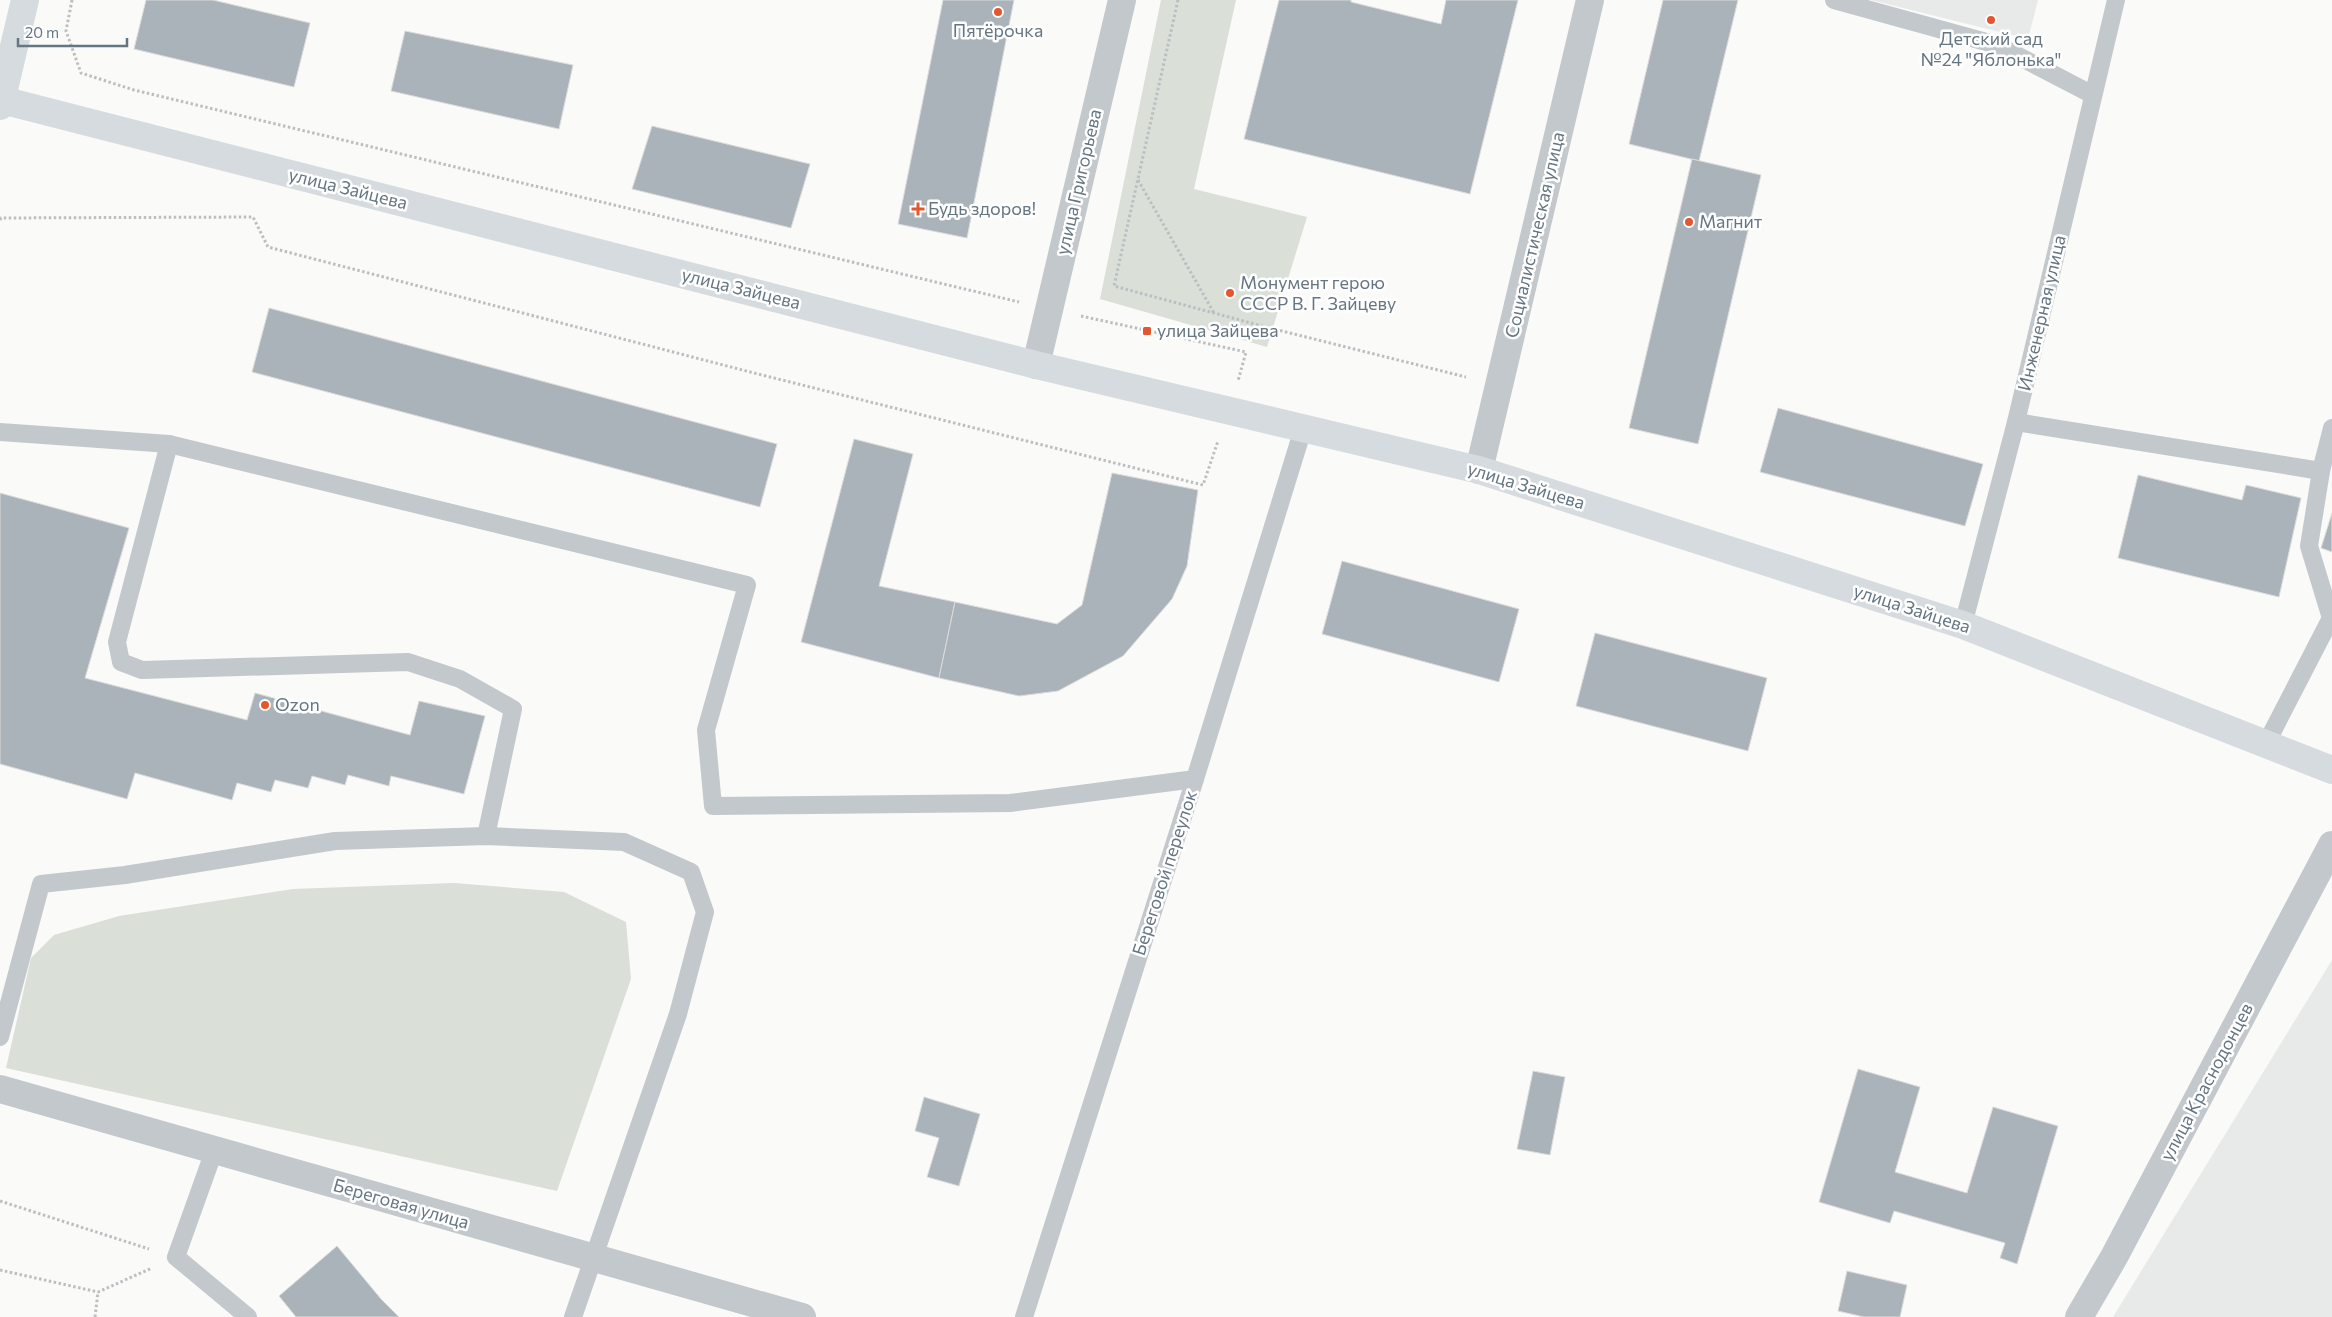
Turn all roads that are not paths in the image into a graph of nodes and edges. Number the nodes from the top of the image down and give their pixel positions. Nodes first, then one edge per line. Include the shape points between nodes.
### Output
1 (25, 0) edge
2 (1122, 0) edge
3 (1590, 0) edge
4 (1834, 0) edge
5 (2116, 0) edge
6 (2093, 95) junction
7 (1, 102) edge
8 (1036, 365) junction
9 (2016, 422) junction
10 (2332, 428) edge
11 (1303, 429) junction
12 (0, 432) edge
13 (169, 444) junction
14 (1479, 470) junction
15 (2321, 471) junction
16 (1962, 625) junction
17 (2266, 744) junction
18 (2332, 770) edge
19 (1195, 779) junction
20 (486, 836) junction
21 (2332, 845) edge
22 (0, 1037) edge
23 (0, 1089) edge
24 (214, 1151) junction
25 (592, 1258) junction
26 (248, 1317) edge
27 (573, 1317) edge
28 (802, 1317) edge
29 (1024, 1317) edge
30 (2079, 1317) edge

1 - 7 main road
2 - 8 street, улица Григорьева
3 - 14 street, Социалистическая улица
4 - 6 lane via 1997,45
5 - 6 lane, Инженерная улица
6 - 9 lane, Инженерная улица
7 - 8 main road, улица Зайцева
8 - 11 main road, улица Зайцева
9 - 15 lane
9 - 16 lane, Инженерная улица
10 - 15 lane
11 - 14 main road, улица Зайцева
11 - 19 lane, Береговой переулок
12 - 13 lane
13 - 19 lane via 747,585 706,730 714,806 1010,803
13 - 20 lane via 116,642 121,662 142,670 408,662 460,679 513,709
14 - 16 main road, улица Зайцева
15 - 17 lane via 2310,546 2331,618
16 - 17 main road, улица Зайцева
17 - 18 main road, улица Зайцева
19 - 29 lane, Береговой переулок
20 - 22 lane via 335,841 125,875 41,884
20 - 25 lane via 624,842 691,872 705,912 678,1014
21 - 30 street, улица Краснодонцев via 2114,1257
23 - 24 street, Береговая улица
24 - 25 street, Береговая улица
24 - 26 lane via 176,1257
25 - 27 lane
25 - 28 street, Береговая улица

